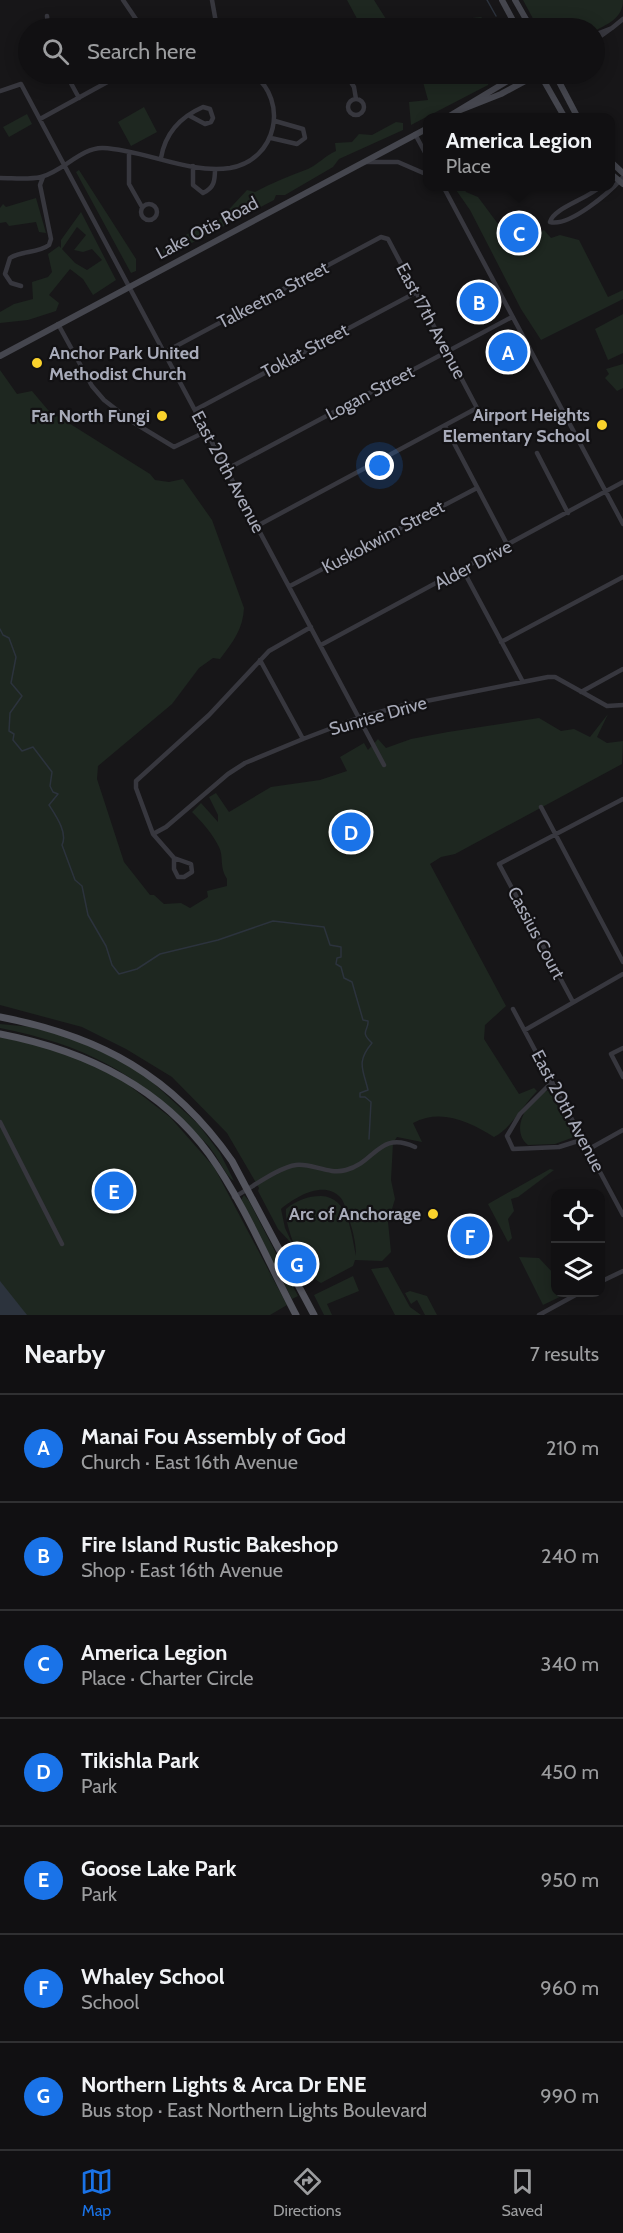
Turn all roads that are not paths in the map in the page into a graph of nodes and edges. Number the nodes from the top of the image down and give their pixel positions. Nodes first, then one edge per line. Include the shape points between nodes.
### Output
1 (123, 0) edge
2 (212, 0) edge
3 (502, 0) edge
4 (515, 0) edge
5 (135, 18) edge
6 (215, 18) edge
7 (512, 18) edge
8 (525, 18) edge
9 (623, 19) edge
10 (612, 28) junction
11 (605, 31) edge
12 (605, 33) edge
13 (71, 84) edge
14 (104, 84) edge
15 (263, 84) edge
16 (352, 84) edge
17 (503, 84) edge
18 (520, 84) edge
19 (545, 84) edge
20 (560, 84) edge
21 (0, 91) edge
22 (79, 98) junction
23 (356, 99) dead end
24 (458, 111) junction
25 (454, 113) edge
26 (563, 113) edge
27 (576, 113) edge
28 (190, 116) junction
29 (40, 119) junction
30 (275, 121) junction
31 (423, 130) edge
32 (415, 134) junction
33 (271, 138) junction
34 (423, 149) edge
35 (129, 153) junction
36 (161, 158) junction
37 (362, 163) junction
38 (65, 165) junction
39 (193, 166) junction
40 (617, 167) joint
41 (215, 169) junction
42 (615, 169) edge
43 (423, 172) edge
44 (43, 177) junction
45 (0, 178) edge
46 (622, 179) edge
47 (445, 191) edge
48 (594, 191) edge
49 (607, 191) edge
50 (142, 207) dead end
51 (381, 237) joint
52 (21, 286) dead end
53 (130, 286) junction
54 (415, 293) junction
55 (512, 317) junction
56 (58, 324) junction
57 (165, 352) junction
58 (447, 352) junction
59 (3, 354) edge
60 (195, 410) junction
61 (444, 426) junction
62 (207, 431) junction
63 (537, 453) dead end
64 (227, 469) junction
65 (623, 482) edge
66 (477, 488) junction
67 (606, 491) junction
68 (568, 513) junction
69 (623, 524) edge
70 (258, 526) junction
71 (508, 546) junction
72 (463, 570) junction
73 (623, 577) edge
74 (290, 586) junction
75 (311, 627) junction
76 (501, 642) junction
77 (321, 645) junction
78 (260, 660) junction
79 (623, 669) edge
80 (522, 682) junction
81 (581, 692) junction
82 (623, 705) edge
83 (358, 718) junction
84 (303, 739) junction
85 (384, 765) dead end
86 (621, 800) edge
87 (541, 807) dead end
88 (623, 808) edge
89 (153, 834) junction
90 (555, 835) junction
91 (174, 858) junction
92 (623, 962) edge
93 (623, 974) edge
94 (573, 1002) junction
95 (513, 1009) dead end
96 (0, 1017) edge
97 (525, 1030) junction
98 (0, 1034) edge
99 (623, 1048) edge
100 (623, 1077) edge
101 (552, 1082) junction
102 (0, 1122) edge
103 (623, 1130) edge
104 (585, 1142) junction
105 (415, 1147) dead end
106 (589, 1149) junction
107 (248, 1190) junction
108 (234, 1197) junction
109 (623, 1215) edge
110 (62, 1244) dead end
111 (623, 1271) edge
112 (605, 1280) edge
113 (573, 1297) edge
114 (296, 1315) edge
115 (314, 1315) edge
116 (539, 1315) edge

1 - 5 street
2 - 6 street
3 - 7 main road
4 - 8 main road
9 - 10 street
10 - 11 street
10 - 12 street
13 - 22 street
14 - 22 street
15 - 30 street via 271,96
16 - 23 street
17 - 24 main road
18 - 24 main road
19 - 26 main road
20 - 27 main road
21 - 29 street, East 20th Avenue via 21,84
22 - 29 street
24 - 25 main road
28 - 28 street via 206,107 213,118 205,124
28 - 36 street via 171,130
29 - 38 street, East 20th Avenue
30 - 33 street
30 - 33 street via 303,129 305,138 297,144
31 - 32 main road, Lake Otis Road
32 - 34 street
32 - 37 main road, Lake Otis Road
33 - 41 street via 246,162
35 - 36 street
35 - 38 street via 102,148
35 - 50 street via 129,184
36 - 39 street
37 - 43 street via 398,162
37 - 53 main road, Lake Otis Road
38 - 44 street
38 - 53 street, East 20th Avenue
39 - 41 street
39 - 41 street via 193,185 203,193 210,190 215,180
40 - 42 street
40 - 46 main road
44 - 45 street
44 - 52 street via 40,185 51,239 46,247 10,258 5,274 11,283
47 - 55 street
48 - 49 street via 556,212 550,222 559,223
51 - 54 street, East 17th Avenue via 388,239
51 - 57 street, Talkeetna Street
53 - 56 main road, Lake Otis Road
53 - 57 street, East 20th Avenue
54 - 58 street, East 17th Avenue
54 - 60 street, Toklat Street
55 - 58 street, Logan Street
55 - 67 street
56 - 59 main road, Lake Otis Road
56 - 62 street via 92,386 117,411 174,447
57 - 60 street, East 20th Avenue
58 - 61 street, East 17th Avenue via 477,408
58 - 64 street, Logan Street
60 - 62 street, East 20th Avenue
61 - 66 street
61 - 70 street
62 - 64 street, East 20th Avenue
63 - 68 street
64 - 70 street, East 20th Avenue
65 - 67 street, Alder Drive
66 - 71 street
66 - 74 street, Kuskokwim Street
67 - 68 street, Alder Drive
67 - 69 street
68 - 71 street, Alder Drive
70 - 74 street, East 20th Avenue
71 - 72 street, Alder Drive
72 - 76 street
72 - 77 street, Alder Drive
73 - 76 street
74 - 75 street, East 20th Avenue
75 - 77 street, East 20th Avenue
75 - 78 street
76 - 80 street
77 - 83 street, East 20th Avenue
78 - 84 street
78 - 89 street via 208,715 136,781
79 - 81 street
80 - 81 street, Sunrise Drive via 555,677
80 - 83 street, Sunrise Drive
81 - 82 street, Sunrise Drive via 607,706
83 - 84 street, Sunrise Drive
83 - 85 street, East 20th Avenue
84 - 89 street, Sunrise Drive via 236,768
86 - 88 street
86 - 90 street
87 - 90 street
89 - 91 street
90 - 92 street
90 - 94 street, Cassius Court via 499,864
91 - 91 street via 178,877 192,872 191,864
93 - 94 street
94 - 97 street
95 - 97 street, East 20th Avenue
96 - 107 main road via 73,1035 141,1070 171,1091 202,1121
97 - 101 street, East 20th Avenue
98 - 108 main road via 74,1053 132,1082 161,1104 197,1141
99 - 100 street via 611,1054
101 - 104 street, East 20th Avenue
101 - 104 street via 524,1110 507,1136 513,1149
102 - 110 street
103 - 106 street
104 - 106 street, East 20th Avenue
105 - 107 street via 390,1142 346,1170 296,1165
106 - 109 street, East 20th Avenue
107 - 108 street
107 - 115 main road
108 - 114 main road
111 - 112 street
113 - 116 street

